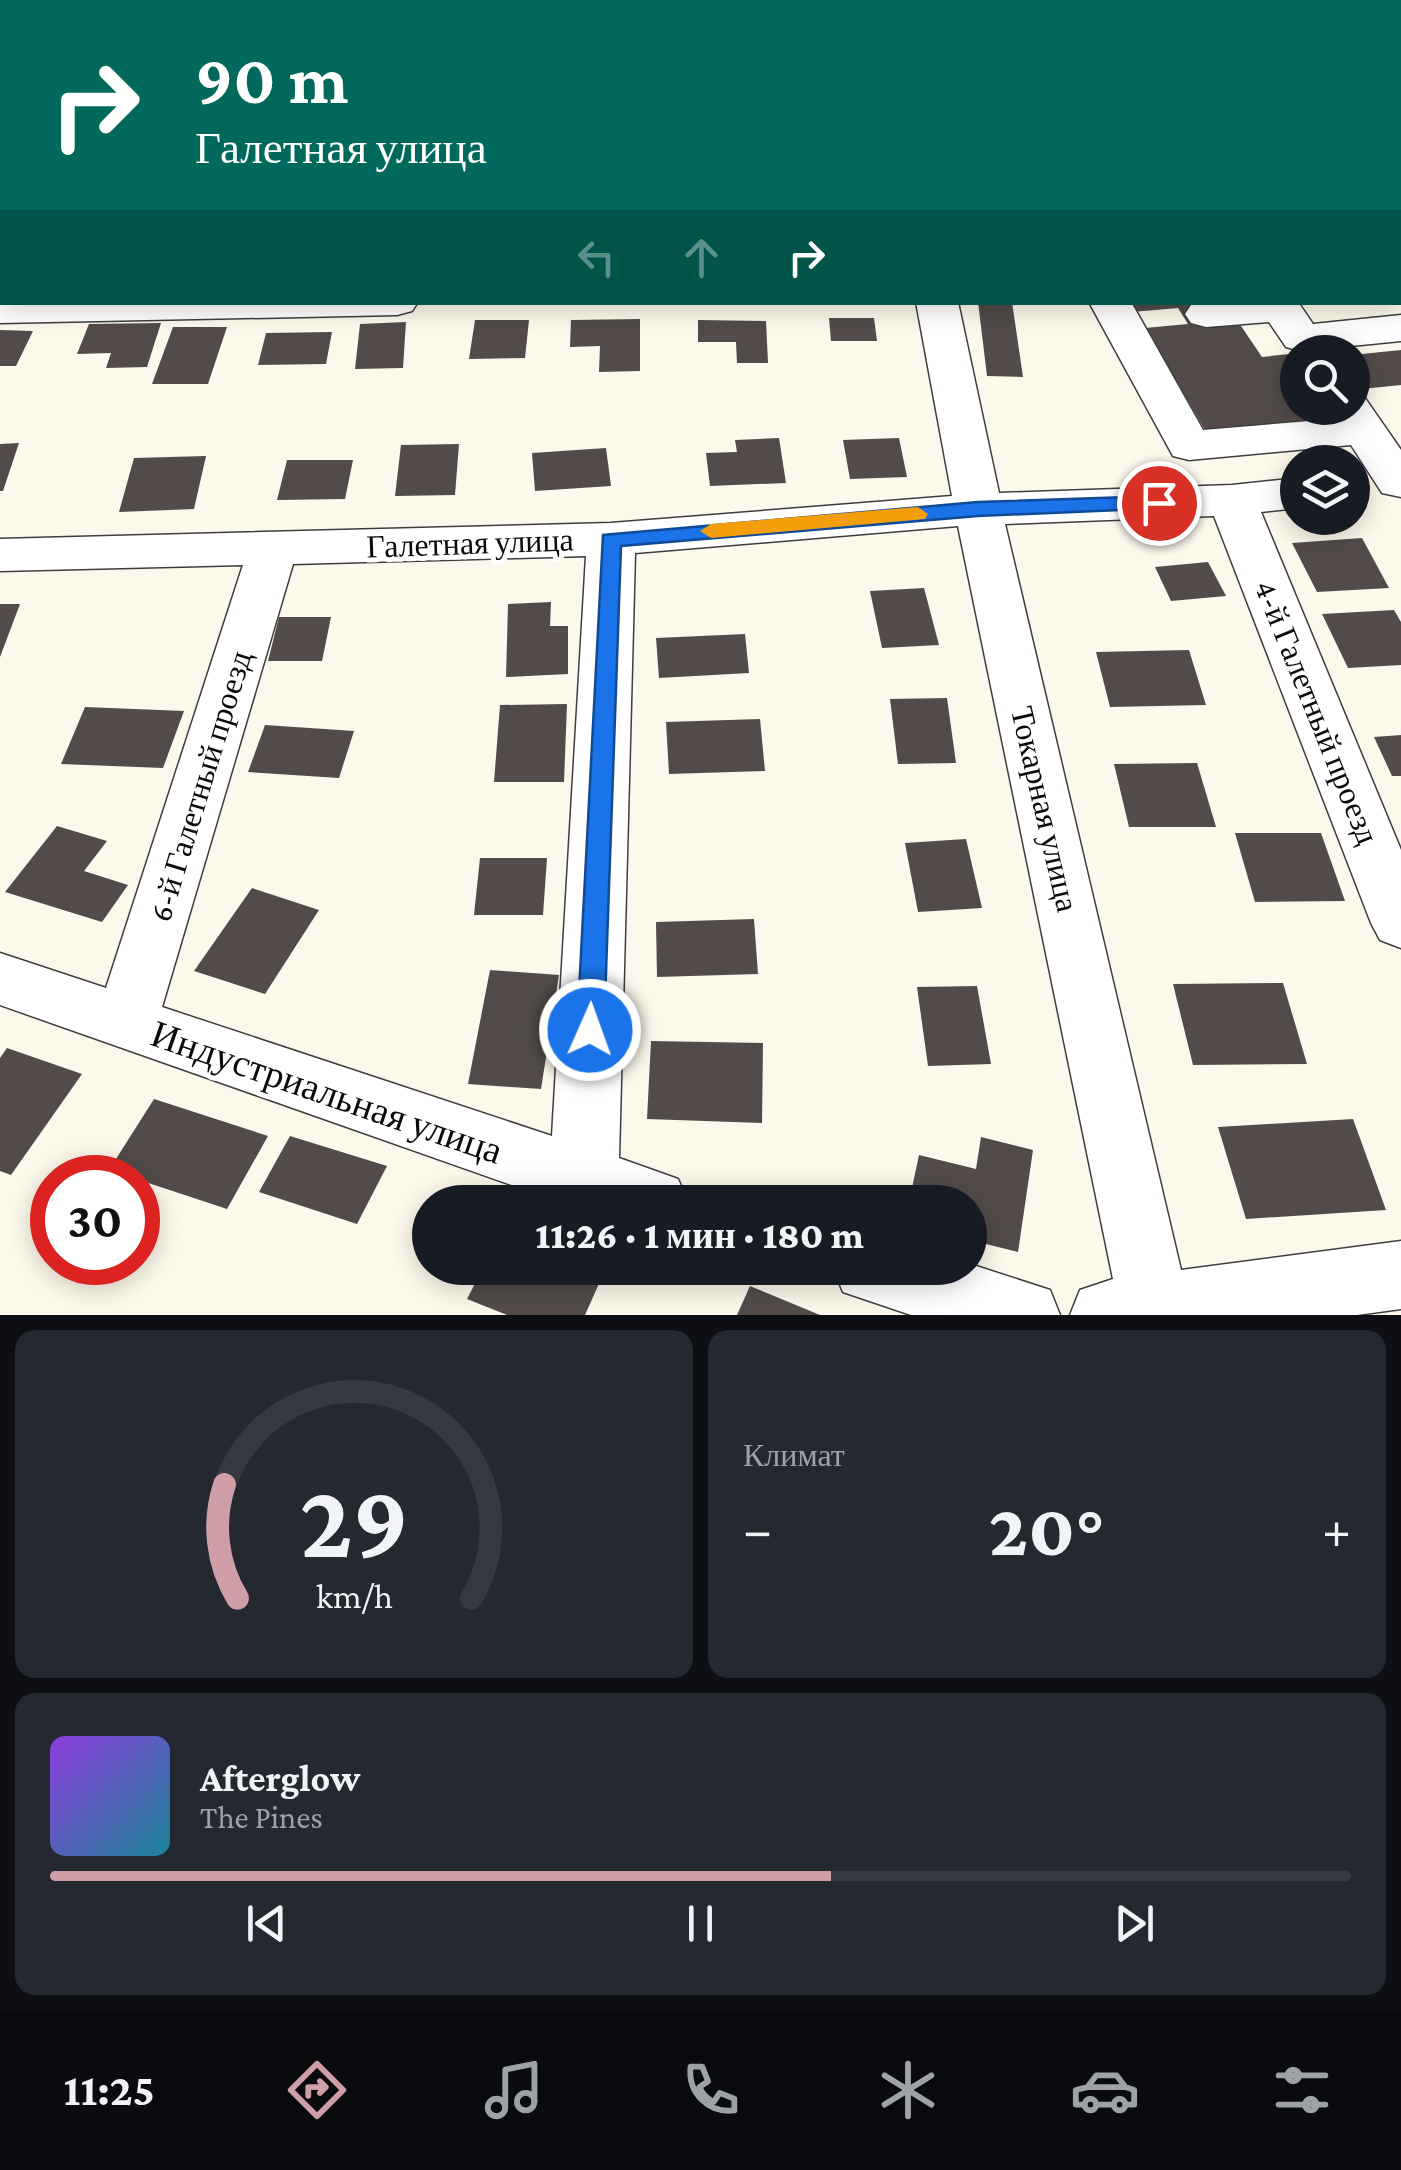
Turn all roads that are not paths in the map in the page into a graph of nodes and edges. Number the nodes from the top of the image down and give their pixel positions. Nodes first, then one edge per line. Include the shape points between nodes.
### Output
1 (248, 305) edge
2 (938, 305) edge
3 (0, 310) edge
4 (1115, 312) edge
5 (1292, 325) edge
6 (1401, 328) edge
7 (1314, 425) edge
8 (1361, 425) edge
9 (1189, 446) junction
10 (1400, 482) edge
11 (1370, 485) edge
12 (1280, 495) edge
13 (1214, 501) junction
14 (978, 509) junction
15 (611, 540) junction
16 (273, 549) junction
17 (0, 555) edge
18 (1401, 923) edge
19 (0, 979) edge
20 (126, 1023) junction
21 (584, 1181) junction
22 (597, 1185) edge
23 (1401, 1276) edge
24 (924, 1285) edge
25 (1139, 1313) edge
26 (1024, 1315) edge

1 - 3 street
2 - 14 street, Токарная улица
4 - 5 street
4 - 9 street
5 - 6 street
7 - 9 street
8 - 10 street
9 - 13 street, 4-й Галетный проезд
10 - 11 street
12 - 13 street, Галетная улица
13 - 14 street, Галетная улица
13 - 18 street, 4-й Галетный проезд
14 - 15 street, Галетная улица
14 - 25 street, Токарная улица
15 - 16 street, Галетная улица
15 - 21 street
16 - 17 street, Галетная улица
16 - 20 street, 6-й Галетный проезд
19 - 20 street, Индустриальная улица
20 - 21 street, Индустриальная улица
21 - 22 street, Индустриальная улица
23 - 25 street
24 - 26 street

